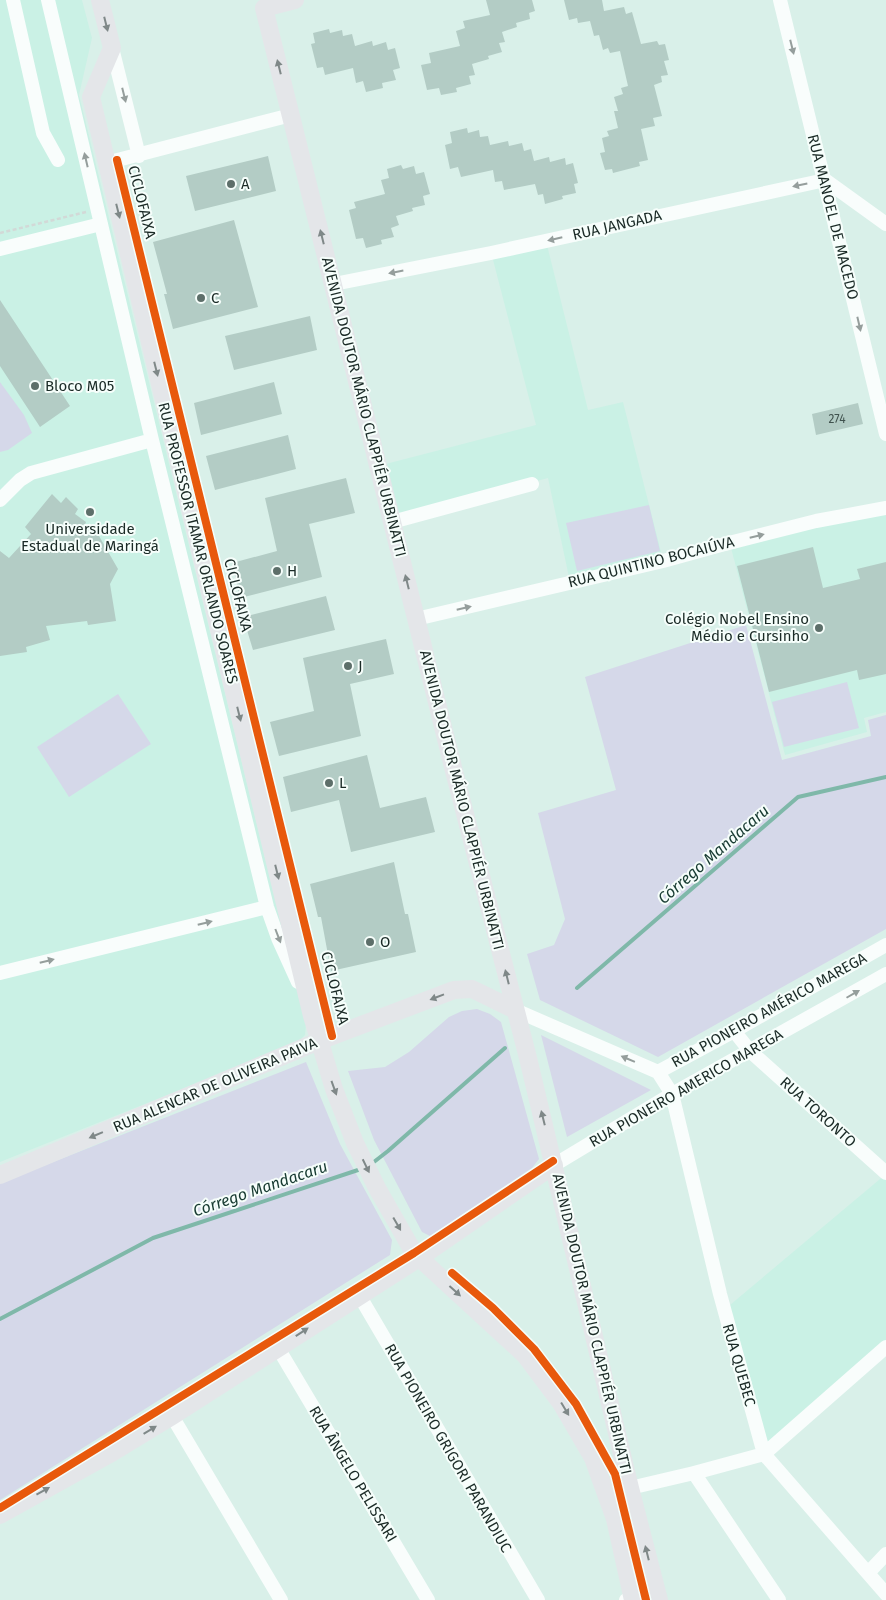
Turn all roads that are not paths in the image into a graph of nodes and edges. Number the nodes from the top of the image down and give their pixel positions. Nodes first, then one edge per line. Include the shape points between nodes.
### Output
1 (13, 0) edge
2 (48, 0) edge
3 (100, 0) edge
4 (295, 0) edge
5 (780, 0) edge
6 (263, 4) edge
7 (112, 48) junction
8 (291, 115) junction
9 (139, 156) junction
10 (58, 160) dead end
11 (106, 163) junction
12 (825, 180) junction
13 (101, 224) junction
14 (886, 224) edge
15 (0, 249) edge
16 (334, 284) junction
17 (886, 434) edge
18 (152, 440) junction
19 (532, 484) dead end
20 (0, 500) edge
21 (886, 508) edge
22 (392, 522) junction
23 (416, 619) junction
24 (267, 908) junction
25 (886, 945) edge
26 (0, 973) edge
27 (886, 974) edge
28 (515, 1010) junction
29 (820, 1013) joint
30 (312, 1016) junction
31 (734, 1031) junction
32 (318, 1041) junction
33 (750, 1051) junction
34 (658, 1072) junction
35 (672, 1094) junction
36 (554, 1165) junction
37 (886, 1173) edge
38 (0, 1175) edge
39 (419, 1258) junction
40 (359, 1295) junction
41 (886, 1347) edge
42 (278, 1348) junction
43 (172, 1416) junction
44 (764, 1454) junction
45 (694, 1473) junction
46 (630, 1488) junction
47 (0, 1514) edge
48 (886, 1554) edge
49 (868, 1573) junction
50 (657, 1593) edge
51 (886, 1594) edge
52 (630, 1599) edge
53 (281, 1600) edge
54 (428, 1600) edge
55 (538, 1600) edge
56 (779, 1600) edge

1 - 10 street via 43,133
13 -> 2 street
3 -> 7 main road
4 - 6 main road
5 -> 12 street, RUA MANOEL DE MACEDO
8 -> 6 main road, AVENIDA DOUTOR MÁRIO CLAPPIÉR URBINATTI
7 -> 9 street
7 - 11 main road, RUA PROFESSOR ITAMAR ORLANDO SOARES via 91,97
8 - 9 street
16 -> 8 main road, AVENIDA DOUTOR MÁRIO CLAPPIÉR URBINATTI
9 - 11 street
11 -> 30 main road, RUA PROFESSOR ITAMAR ORLANDO SOARES
12 - 14 street
12 -> 16 street, RUA JANGADA
12 -> 17 street, RUA MANOEL DE MACEDO
13 - 15 street
13 - 18 street
16 - 22 main road, AVENIDA DOUTOR MÁRIO CLAPPIÉR URBINATTI
18 - 20 street via 32,473
18 - 24 street
19 - 22 street
23 -> 21 street, RUA QUINTINO BOCAIÚVA via 807,524
23 -> 22 main road, AVENIDA DOUTOR MÁRIO CLAPPIÉR URBINATTI
28 -> 23 main road, AVENIDA DOUTOR MÁRIO CLAPPIÉR URBINATTI
26 -> 24 street
24 -> 30 street
25 - 31 street, RUA PIONEIRO AMÉRICO MAREGA
29 -> 27 street, RUA PIONEIRO AMÉRICO MAREGA
28 -> 32 main road, RUA ALENCAR DE OLIVEIRA PAIVA via 472,989 454,990
34 -> 28 street, RUA PIONEIRO AMÉRICO MAREGA
36 -> 28 main road, AVENIDA DOUTOR MÁRIO CLAPPIÉR URBINATTI
29 - 33 street, RUA PIONEIRO AMERICO MAREGA
30 - 32 main road, RUA PROFESSOR ITAMAR ORLANDO SOARES
31 - 33 street, RUA TORONTO
31 - 34 street, RUA PIONEIRO AMÉRICO MAREGA
32 -> 38 main road, RUA ALENCAR DE OLIVEIRA PAIVA
32 -> 39 main road, AVENIDA DOUTOR MÁRIO CLAPPIÉR URBINATTI via 356,1143 377,1188
33 - 35 street, RUA PIONEIRO AMERICO MAREGA
33 - 37 street, RUA TORONTO
34 - 35 street, RUA QUEBEC
35 - 36 street, RUA PIONEIRO AMERICO MAREGA
35 - 44 street, RUA QUEBEC via 720,1294
36 - 39 main road
36 - 46 main road, AVENIDA DOUTOR MÁRIO CLAPPIÉR URBINATTI
39 - 40 main road
39 -> 52 main road, AVENIDA DOUTOR MÁRIO CLAPPIÉR URBINATTI via 525,1355 561,1403 593,1458 615,1519
42 -> 40 main road
40 - 55 street, RUA PIONEIRO GRIGORI PARANDIUC
41 - 44 street
42 - 43 main road
42 - 54 street, RUA ÂNGELO PELISSARI
47 -> 43 main road
43 - 53 street
44 - 45 street
44 - 49 street, RUA QUEBEC
45 - 46 street
45 - 56 street
50 -> 46 main road, AVENIDA DOUTOR MÁRIO CLAPPIÉR URBINATTI
48 - 49 street
49 - 51 street, RUA QUEBEC
50 - 52 street

